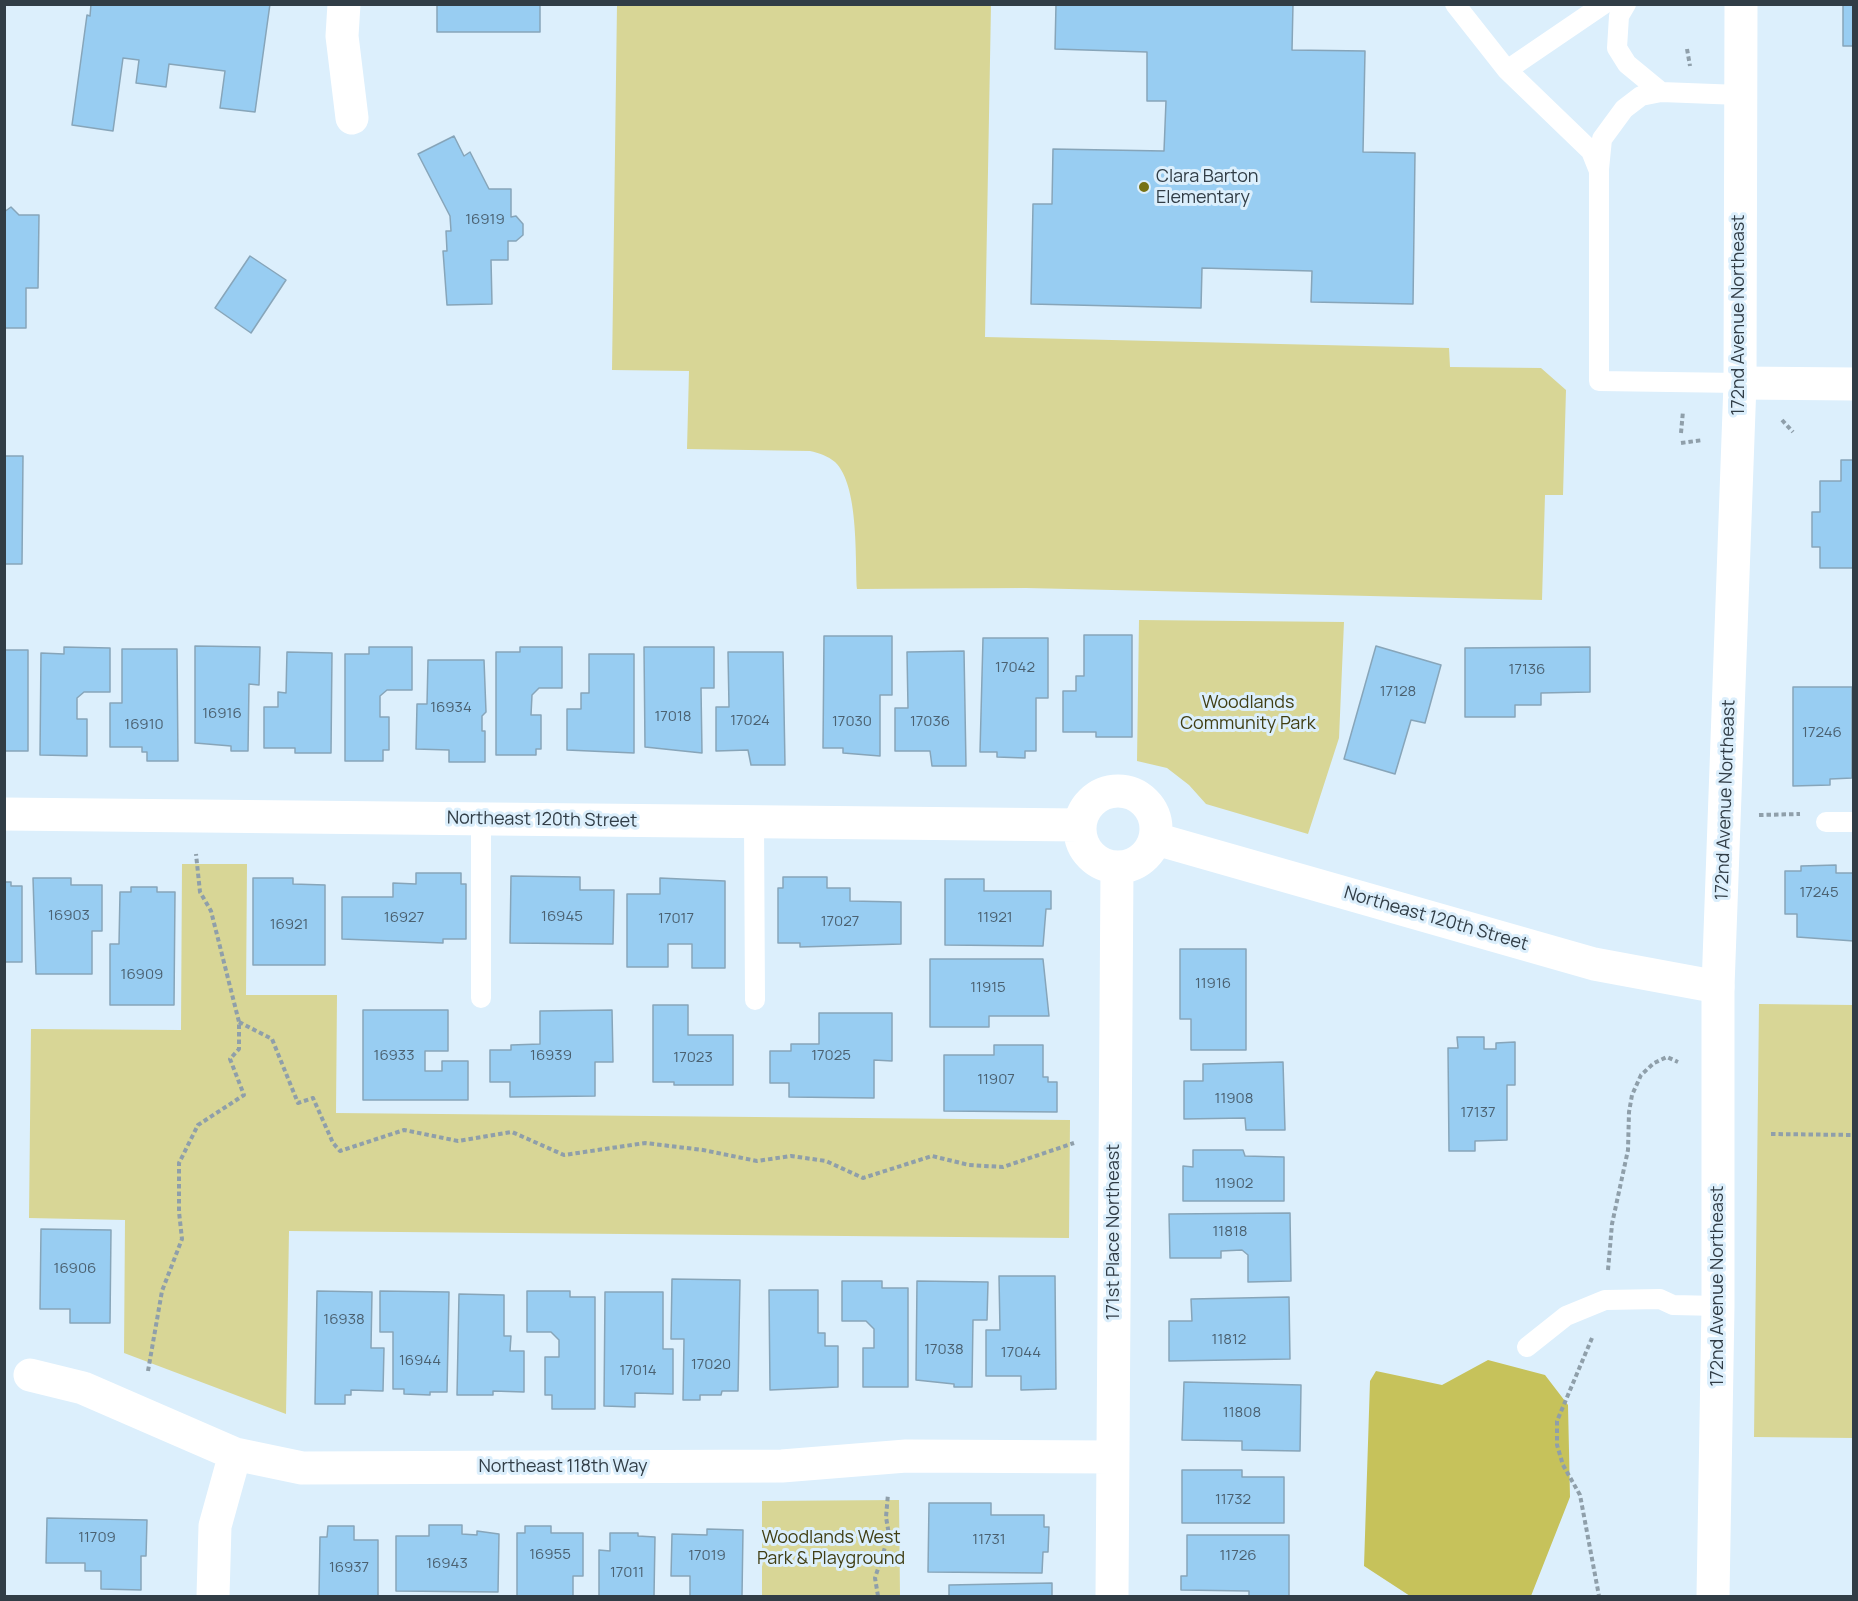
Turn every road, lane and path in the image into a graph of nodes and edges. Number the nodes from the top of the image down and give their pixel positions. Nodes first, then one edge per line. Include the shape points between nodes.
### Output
1 (344, 4) edge
2 (1455, 4) edge
3 (1604, 4) edge
4 (1626, 4) edge
5 (1741, 4) edge
6 (1687, 49) dead end
7 (1690, 67) dead end
8 (1508, 70) junction
9 (1661, 92) junction
10 (1740, 95) junction
11 (352, 118) dead end
12 (1599, 171) junction
13 (1740, 383) junction
14 (1854, 384) edge
15 (1683, 410) dead end
16 (1682, 433) dead end
17 (1710, 439) dead end
18 (1682, 443) dead end
19 (4, 814) edge
20 (1725, 815) junction
21 (482, 819) junction
22 (754, 822) junction
23 (1826, 822) joint
24 (1854, 822) edge
25 (1080, 825) junction
26 (1156, 839) junction
27 (196, 854) dead end
28 (1118, 868) junction
29 (1719, 987) junction
30 (481, 998) dead end
31 (755, 1000) dead end
32 (239, 1022) junction
33 (1771, 1134) dead end
34 (1854, 1135) edge
35 (1074, 1143) dead end
36 (1719, 1306) junction
37 (1527, 1347) dead end
38 (148, 1371) dead end
39 (30, 1376) dead end
40 (236, 1454) junction
41 (1113, 1457) junction
42 (888, 1494) dead end
43 (213, 1596) edge
44 (878, 1596) edge
45 (1112, 1596) edge
46 (1713, 1596) edge

1 - 11 street via 342,36
2 - 8 lane
3 - 8 lane
4 - 9 lane via 1619,16 1617,48 1627,64
5 - 10 street, 172nd Avenue Northeast
6 - 7 path
8 - 12 lane via 1591,151
9 - 10 lane
9 - 12 lane via 1641,96 1624,109 1602,139
10 - 13 street, 172nd Avenue Northeast
12 - 13 lane via 1599,381
13 - 14 street
13 - 20 street, 172nd Avenue Northeast
15 - 16 path
17 - 18 path
19 - 21 street, Northeast 120th Street
20 - 23 path via 1806,814
20 - 29 street, 172nd Avenue Northeast
21 - 22 street, Northeast 120th Street
21 - 30 lane
22 - 25 street, Northeast 120th Street
22 - 31 lane
23 - 24 lane
25 - 26 street via 1083,813 1101,795 1125,791 1138,796 1151,809
25 - 28 street via 1085,849 1094,860
26 - 28 street via 1142,860
26 - 29 street, Northeast 120th Street via 1594,964
27 - 32 path via 200,892 211,911
28 - 41 street, 171st Place Northeast
29 - 36 street, 172nd Avenue Northeast
32 - 35 path via 272,1039 298,1103 313,1098 339,1151 404,1130 458,1141 512,1132 564,1155 645,1143 757,1161 791,1156 826,1161 863,1178 932,1156 969,1165 1003,1167
32 - 38 path via 239,1049 230,1059 244,1095 198,1125 179,1163 182,1239 162,1291
33 - 34 path
36 - 37 lane via 1673,1305 1660,1299 1605,1300 1566,1316
36 - 46 street, 172nd Avenue Northeast
39 - 40 street, Northeast 118th Way via 83,1388
40 - 41 street, Northeast 118th Way via 302,1468 782,1466 906,1456
40 - 43 street via 215,1526
41 - 45 street, 171st Place Northeast
42 - 44 path via 889,1535 875,1578

